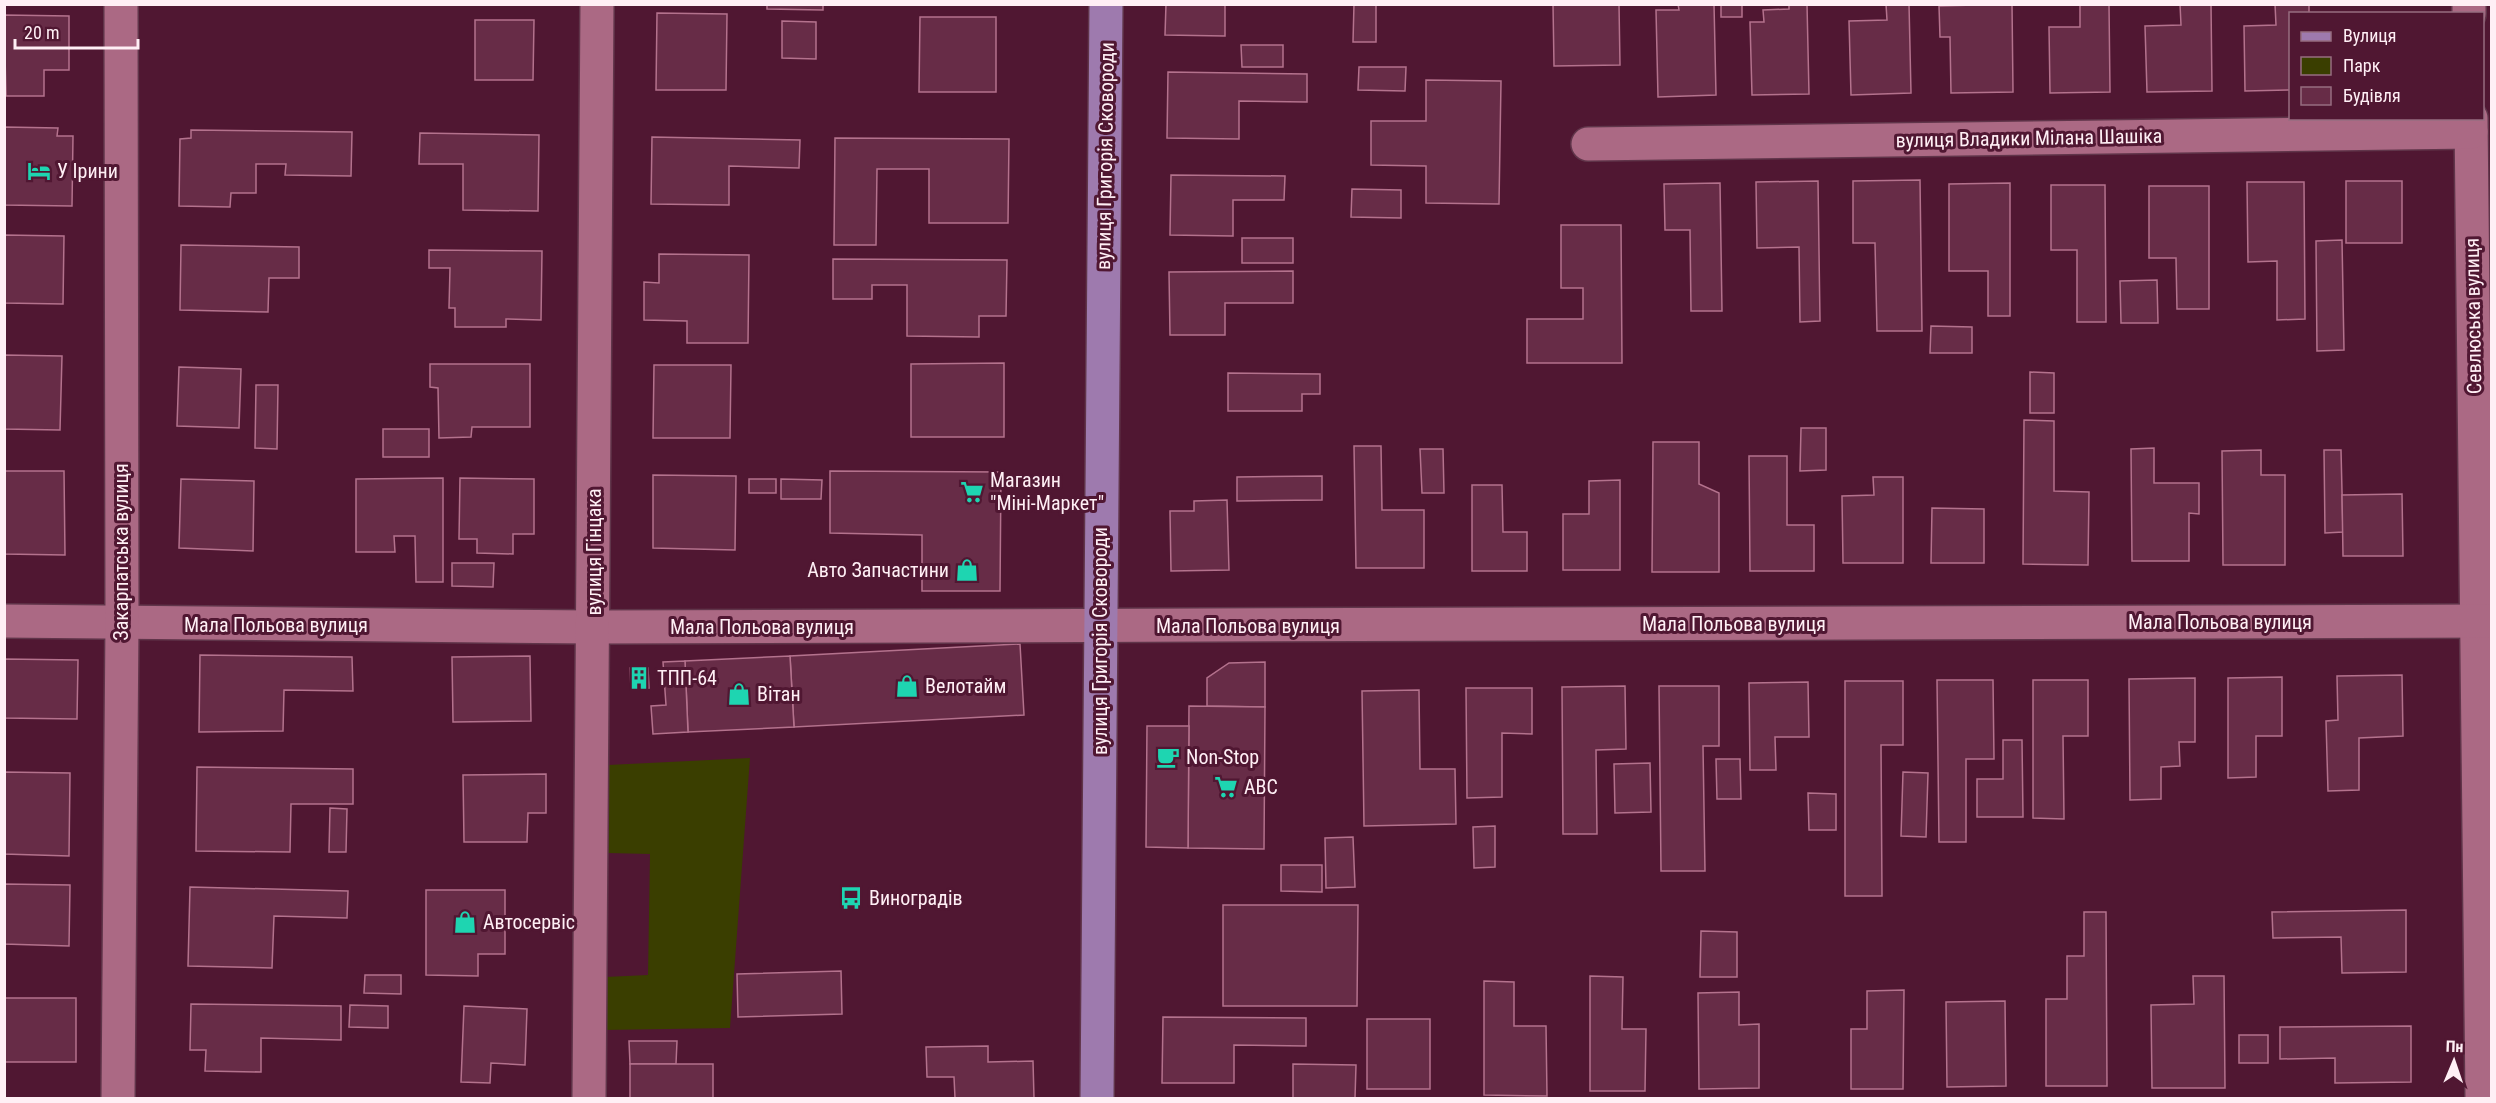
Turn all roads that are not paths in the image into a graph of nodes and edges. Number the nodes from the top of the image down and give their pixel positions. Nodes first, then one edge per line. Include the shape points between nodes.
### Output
1 (121, 4) edge
2 (597, 4) edge
3 (1106, 4) edge
4 (2471, 125) edge
5 (1588, 144) dead end
6 (4, 621) edge
7 (2485, 621) edge
8 (122, 624) junction
9 (1100, 626) junction
10 (593, 627) junction
11 (118, 1098) edge
12 (588, 1098) edge
13 (1097, 1098) edge
14 (2482, 1098) edge

1 - 8 street, Закарпатська вулиця
2 - 10 street, вулиця Гінцака
3 - 9 main road, вулиця Григорія Сковороди
4 - 5 street, вулиця Владики Мілана Шашіка
4 - 7 street, Севлюська вулиця
6 - 8 street, Мала Польова вулиця
7 - 9 street, Мала Польова вулиця
7 - 14 street, Севлюська вулиця
8 - 10 street, Мала Польова вулиця
8 - 11 street, Закарпатська вулиця
9 - 10 street, Мала Польова вулиця
9 - 13 main road, вулиця Григорія Сковороди
10 - 12 street, вулиця Гінцака

